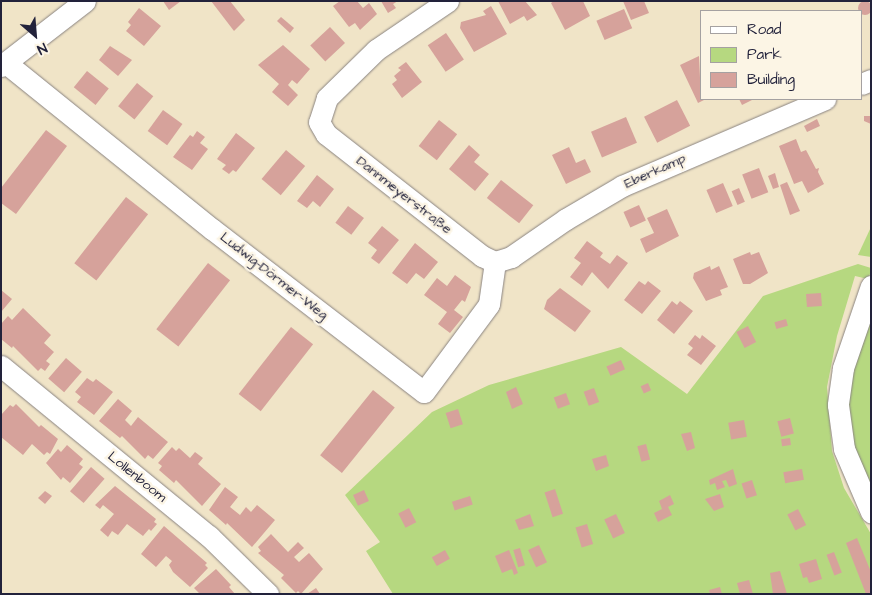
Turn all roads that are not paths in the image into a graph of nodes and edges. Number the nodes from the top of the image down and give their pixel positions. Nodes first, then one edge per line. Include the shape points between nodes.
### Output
1 (85, 1) edge
2 (448, 1) edge
3 (4, 64) edge
4 (823, 100) edge
5 (495, 262) junction
6 (871, 286) edge
7 (1, 366) edge
8 (871, 512) edge
9 (268, 594) edge

1 - 3 street
2 - 5 street, Dannmeyerstraße via 376,50 327,98 320,122 326,134 482,256
3 - 5 street, Ludwig-Dörmer-Weg via 424,392 489,304
4 - 5 street, Eberkamp via 622,186 511,257
6 - 8 street via 843,368 838,405 844,449
7 - 9 street, Lollenboom via 209,536

